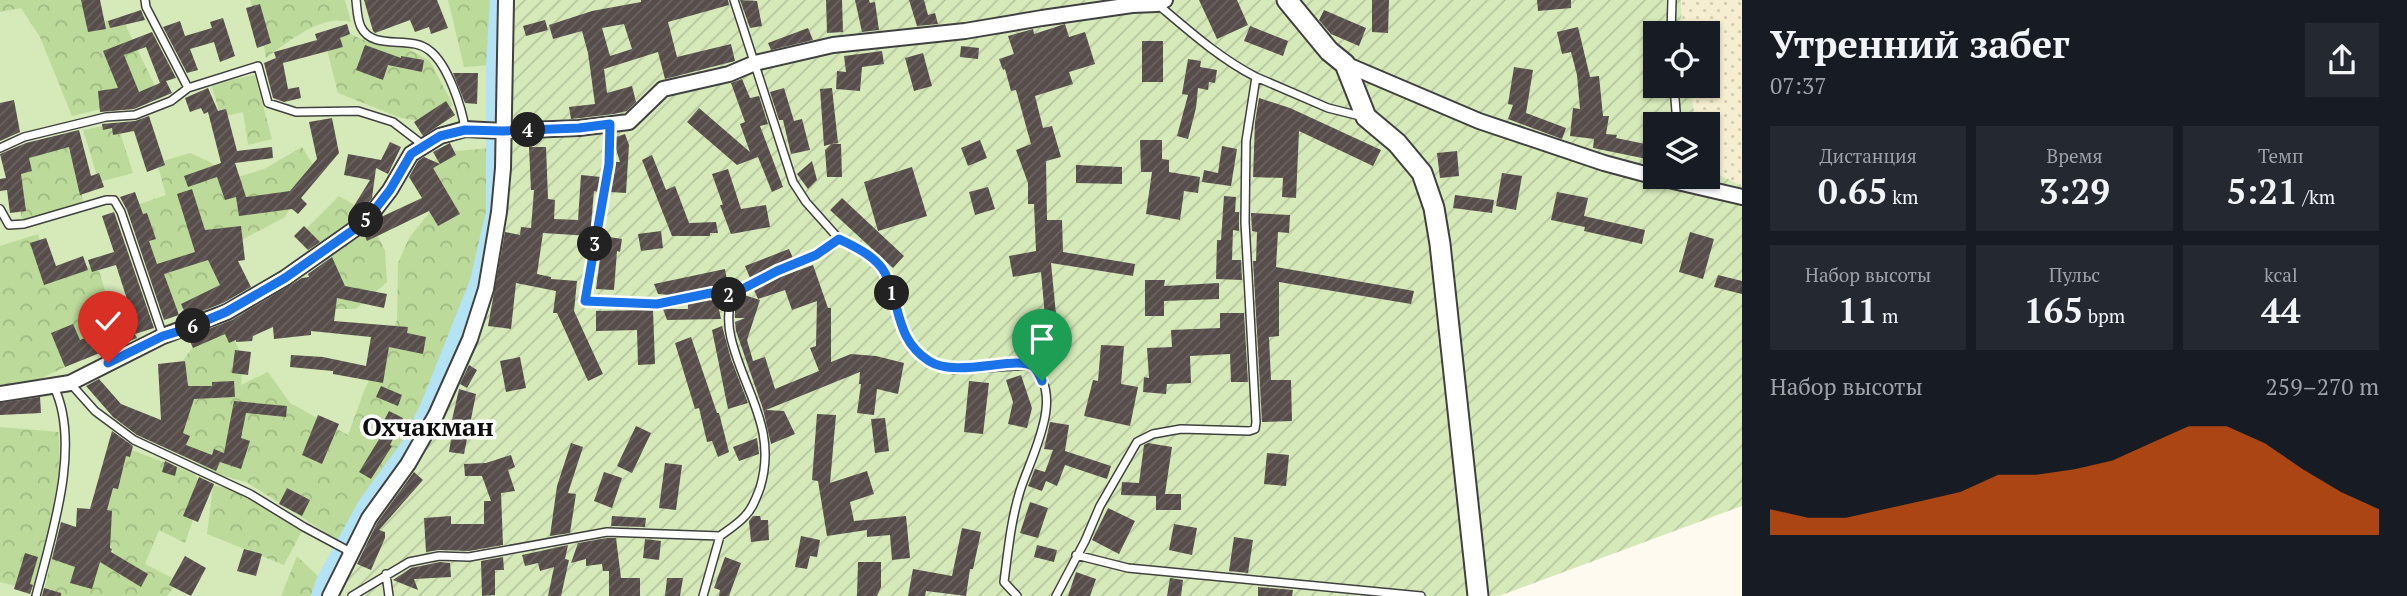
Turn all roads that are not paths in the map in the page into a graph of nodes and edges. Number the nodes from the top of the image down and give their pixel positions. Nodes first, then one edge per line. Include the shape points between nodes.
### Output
1 (145, 0) edge
2 (356, 0) edge
3 (506, 0) edge
4 (734, 0) edge
5 (1287, 0) edge
6 (1672, 0) edge
7 (1158, 1) edge
8 (1671, 21) edge
9 (755, 63) junction
10 (1345, 64) junction
11 (1256, 77) junction
12 (188, 88) junction
13 (1366, 117) junction
14 (610, 124) junction
15 (469, 130) junction
16 (500, 130) junction
17 (423, 145) junction
18 (0, 148) edge
19 (1643, 174) edge
20 (1715, 189) edge
21 (1742, 197) edge
22 (0, 209) edge
23 (839, 239) junction
24 (731, 295) junction
25 (163, 336) junction
26 (70, 383) junction
27 (54, 387) junction
28 (0, 394) edge
29 (720, 536) junction
30 (347, 552) junction
31 (1076, 555) junction
32 (386, 574) junction
33 (36, 596) edge
34 (330, 596) edge
35 (352, 596) edge
36 (389, 596) edge
37 (703, 596) edge
38 (1017, 596) edge
39 (1056, 596) edge
40 (1421, 596) edge
41 (1478, 596) edge

1 - 12 lane
2 - 15 lane via 360,26 367,35 430,50
3 - 16 street
4 - 9 lane
5 - 10 street
6 - 8 lane
7 - 9 street via 965,32 833,45
7 - 11 lane via 1234,66
9 - 14 street via 729,74 663,89 629,122
9 - 23 lane via 793,182
10 - 13 street
10 - 19 street via 1479,121
11 - 13 lane via 1328,108
11 - 31 lane via 1246,141 1245,222 1255,429 1181,429 1137,442
12 - 17 lane via 258,66 268,103 296,112 358,111 393,122
12 - 18 lane via 171,101 135,115 24,137
13 - 41 street via 1397,143 1422,173 1434,208
14 - 16 street
14 - 24 lane via 609,164 585,301 657,304 711,293
15 - 16 street
15 - 17 street
16 - 30 street via 503,168 493,252 470,338 408,464
17 - 25 street via 411,154 366,221 285,278 226,312
20 - 21 street
22 - 25 lane via 9,225 24,224 114,201
23 - 24 lane via 816,255
23 - 38 lane via 866,253 884,271 903,333 915,351 932,363 954,369 1030,365 1042,381 1046,408 1020,490 1004,582
24 - 29 lane via 731,338 761,421 766,468 746,516
25 - 26 street
26 - 27 street
26 - 30 lane via 95,411 134,440 250,494
27 - 28 street
27 - 33 lane via 65,430 61,497
29 - 32 lane via 607,532 469,557 439,556 409,562
29 - 37 lane
30 - 34 street
31 - 39 lane
31 - 40 lane via 1128,568
32 - 35 lane
32 - 36 lane

